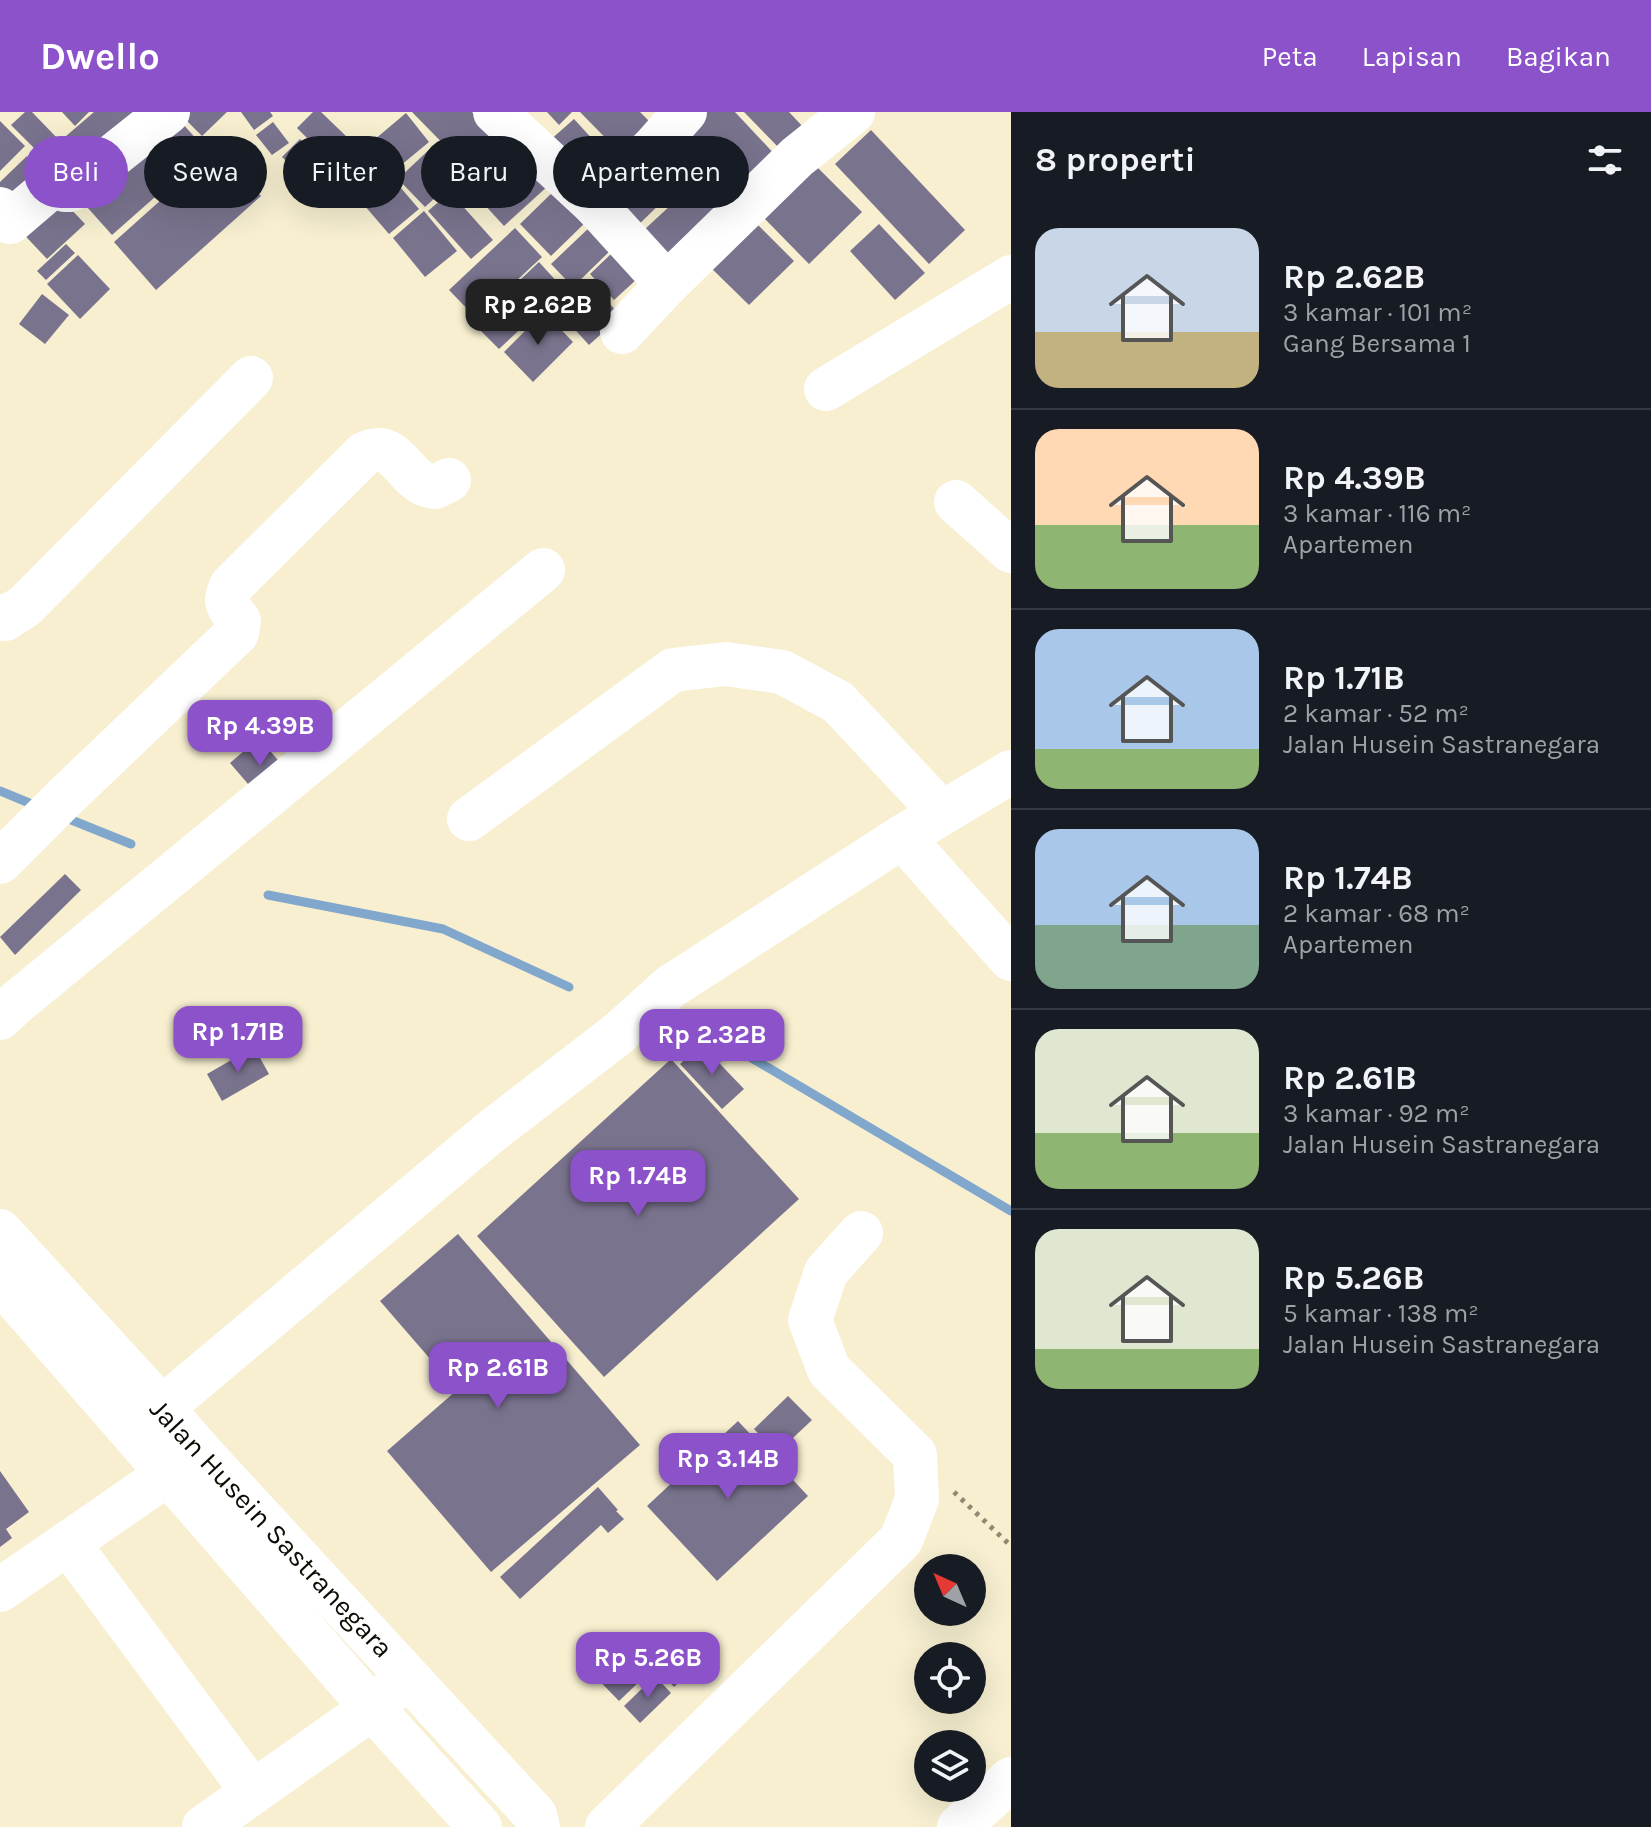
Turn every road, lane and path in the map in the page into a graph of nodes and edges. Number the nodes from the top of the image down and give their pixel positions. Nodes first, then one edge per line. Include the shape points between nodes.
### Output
1 (168, 112) edge
2 (495, 112) edge
3 (685, 112) edge
4 (853, 112) edge
5 (664, 136) edge
6 (553, 166) edge
7 (598, 208) edge
8 (3, 221) edge
9 (1011, 277) edge
10 (667, 284) junction
11 (622, 332) dead end
12 (251, 378) dead end
13 (826, 389) dead end
14 (449, 480) dead end
15 (956, 502) dead end
16 (1011, 551) edge
17 (543, 570) dead end
18 (0, 616) edge
19 (1011, 772) edge
20 (942, 813) junction
21 (469, 819) dead end
22 (902, 837) junction
23 (0, 862) edge
24 (1011, 959) edge
25 (2, 1016) edge
26 (0, 1231) edge
27 (861, 1233) dead end
28 (0, 1281) edge
29 (162, 1408) junction
30 (915, 1455) junction
31 (169, 1473) junction
32 (68, 1543) junction
33 (1011, 1546) edge
34 (0, 1590) edge
35 (407, 1676) junction
36 (372, 1708) junction
37 (1011, 1779) edge
38 (253, 1792) junction
39 (204, 1827) edge
40 (480, 1827) edge
41 (538, 1827) edge
42 (607, 1827) edge
43 (959, 1827) edge

1 - 8 main road via 70,190 51,187
2 - 6 main road
3 - 5 main road
4 - 10 main road via 797,157
7 - 10 main road
9 - 13 main road
10 - 11 main road
12 - 18 main road via 25,606 5,619
14 - 23 main road via 435,487 422,483 388,452 374,449 364,454 231,586 226,597 239,621 237,633
15 - 16 main road
17 - 25 main road
19 - 20 main road
20 - 21 main road via 838,702 782,672 726,664 673,670
20 - 22 main road
22 - 24 main road
22 - 29 main road via 670,987
26 - 29 main road, Jalan Husein Sastranegara
27 - 30 main road via 826,1272 810,1320 829,1370
28 - 31 main road, Jalan Husein Sastranegara
29 - 35 main road, Jalan Husein Sastranegara
30 - 33 path
30 - 42 main road via 917,1499 901,1540
31 - 32 main road
31 - 36 main road, Jalan Husein Sastranegara
32 - 34 main road
32 - 38 main road
35 - 36 main road
35 - 41 main road, Jalan Husein Sastranegara via 535,1815
36 - 38 main road
36 - 40 main road, Jalan Husein Sastranegara
37 - 43 main road
38 - 39 main road

